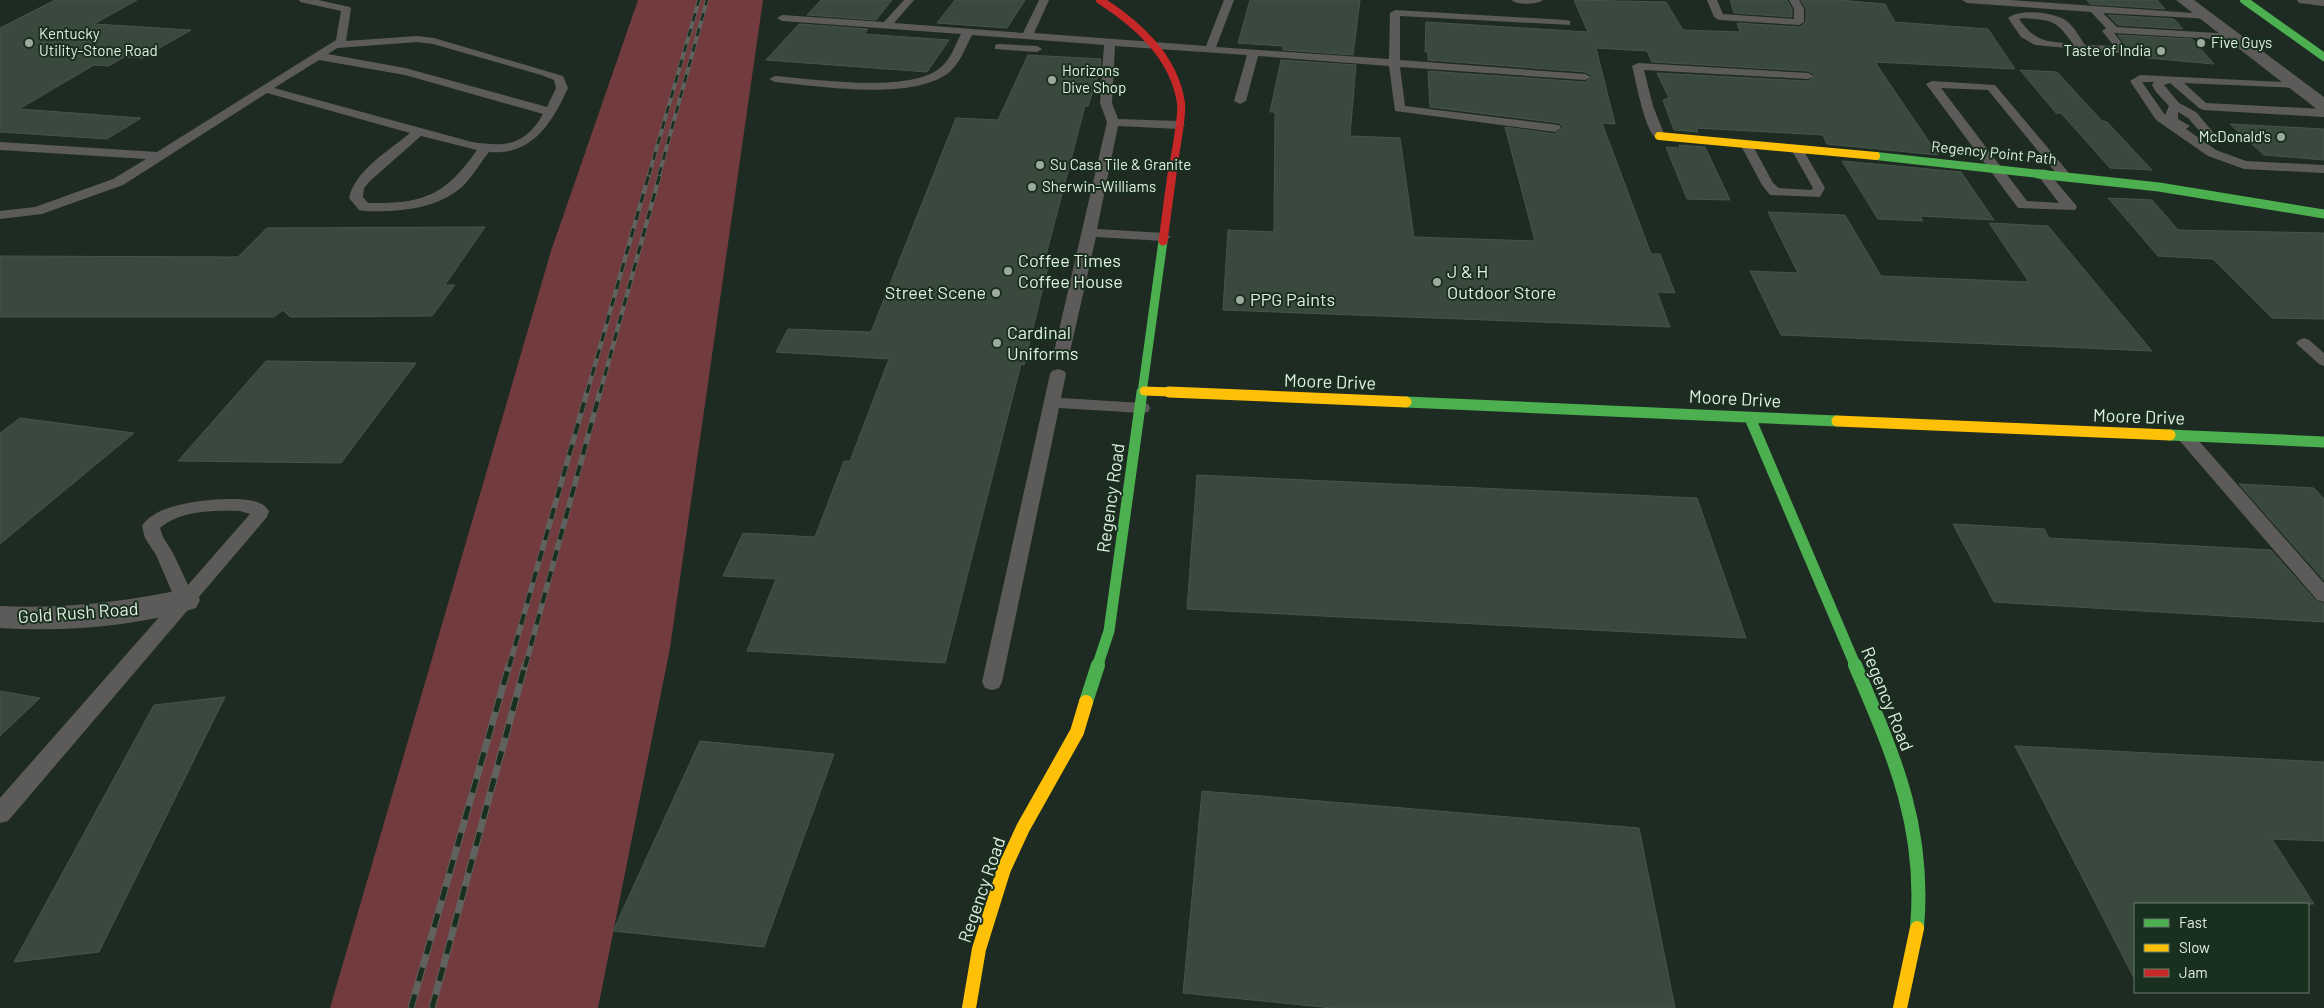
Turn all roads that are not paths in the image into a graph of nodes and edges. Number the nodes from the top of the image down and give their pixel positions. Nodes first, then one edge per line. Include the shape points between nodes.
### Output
1 (304, 0) edge
2 (909, 0) edge
3 (1044, 0) edge
4 (1100, 0) edge
5 (1229, 0) edge
6 (1516, 0) edge
7 (1538, 0) edge
8 (1712, 0) edge
9 (1794, 0) edge
10 (1967, 0) edge
11 (2184, 0) edge
12 (2244, 0) edge
13 (2305, 0) edge
14 (2314, 1) edge
15 (2324, 1) edge
16 (2040, 5) junction
17 (2324, 8) edge
18 (2094, 9) junction
19 (2050, 17) junction
20 (2207, 17) junction
21 (782, 18) dead end
22 (1566, 23) dead end
23 (886, 26) junction
24 (2114, 30) junction
25 (968, 32) junction
26 (1027, 36) junction
27 (2233, 36) junction
28 (335, 44) junction
29 (1157, 46) junction
30 (999, 47) dead end
31 (2082, 48) junction
32 (1210, 49) junction
33 (1045, 50) dead end
34 (1107, 50) junction
35 (1253, 54) junction
36 (316, 56) junction
37 (2324, 57) edge
38 (1395, 63) junction
39 (1808, 76) dead end
40 (1585, 77) dead end
41 (775, 79) dead end
42 (2167, 79) junction
43 (2297, 86) junction
44 (2324, 86) edge
45 (265, 89) junction
46 (1240, 101) dead end
47 (2324, 106) edge
48 (550, 112) junction
49 (2324, 112) edge
50 (1112, 122) junction
51 (1178, 125) junction
52 (1555, 128) dead end
53 (419, 131) junction
54 (1659, 136) joint
55 (1746, 144) junction
56 (0, 146) edge
57 (486, 148) junction
58 (1797, 149) junction
59 (160, 156) junction
60 (2324, 160) edge
61 (1996, 168) junction
62 (2324, 169) edge
63 (2042, 173) junction
64 (2065, 176) junction
65 (2324, 214) edge
66 (0, 216) edge
67 (1090, 233) junction
68 (1164, 237) junction
69 (2304, 342) dead end
70 (1061, 356) dead end
71 (2324, 361) edge
72 (1058, 374) dead end
73 (1143, 399) junction
74 (1052, 404) junction
75 (1750, 418) junction
76 (2185, 436) junction
77 (2324, 442) edge
78 (2324, 595) edge
79 (185, 600) junction
80 (0, 618) edge
81 (992, 682) dead end
82 (0, 814) edge
83 (969, 1008) edge
84 (1900, 1008) edge

1 - 28 lane via 346,9 341,40
2 - 23 lane
3 - 26 lane
4 - 29 street, Regency Road via 1129,19
5 - 32 lane
6 - 7 lane
8 - 9 lane via 1719,17 1799,22
10 - 16 lane
11 - 20 street
12 - 37 street
13 - 14 street
14 - 15 street
14 - 17 lane
16 - 18 lane
16 - 19 lane
18 - 20 lane
18 - 24 lane
19 - 31 lane via 2064,24
19 - 31 lane via 2013,18 2024,35 2038,43
20 - 27 street
21 - 23 lane
22 - 38 lane via 1395,13
23 - 25 lane
24 - 27 lane
24 - 31 lane via 2107,31 2119,50
25 - 26 lane
25 - 41 lane via 945,70 931,80 888,86
26 - 34 lane
27 - 43 street
28 - 36 lane
28 - 48 lane via 417,39 434,41 545,73 559,78 562,88
29 - 32 lane
29 - 34 lane
29 - 51 street, Regency Road via 1179,91
30 - 33 lane
32 - 35 lane
34 - 50 lane via 1106,102
35 - 38 lane
35 - 46 lane
36 - 45 lane
36 - 48 lane via 393,68
38 - 40 lane
38 - 52 lane via 1399,109
39 - 54 lane via 1638,66 1647,106
42 - 43 lane
42 - 49 lane via 2203,106
42 - 60 lane via 2158,85 2175,104 2172,121 2212,138 2229,151
42 - 62 lane via 2140,78 2136,81 2160,117 2212,153 2244,165
43 - 44 street
43 - 47 street
45 - 53 lane
45 - 59 lane
48 - 57 lane via 537,134 523,143 500,149
50 - 51 lane
50 - 67 lane
51 - 68 street, Regency Road
53 - 57 lane
53 - 57 lane via 365,178 356,198 364,207 387,208 441,195 457,184
54 - 55 street, Regency Point Path
55 - 58 street, Regency Point Path
55 - 58 lane via 1775,192 1815,194 1819,188
56 - 59 lane
58 - 61 street, Regency Point Path
59 - 66 lane via 118,182 38,210
61 - 63 street, Regency Point Path
61 - 63 lane via 2023,204 2070,207
61 - 64 lane via 1932,84 1991,87
63 - 64 street, Regency Point Path
64 - 65 street, Regency Point Path via 2176,188
67 - 68 lane
67 - 70 lane
68 - 73 street, Regency Road
69 - 71 lane
72 - 74 lane
73 - 74 lane
73 - 75 street, Moore Drive
73 - 83 street, Regency Road via 1109,631 1077,732 1023,828 1004,869 979,949
74 - 81 lane
75 - 76 street, Moore Drive
75 - 84 street, Regency Road via 1879,723 1913,820 1920,865 1919,913
76 - 77 street, Moore Drive
76 - 78 lane
79 - 79 lane via 151,526 160,518 185,510 234,505 256,507 260,511 258,517
79 - 80 street, Gold Rush Road via 100,616
79 - 82 lane

